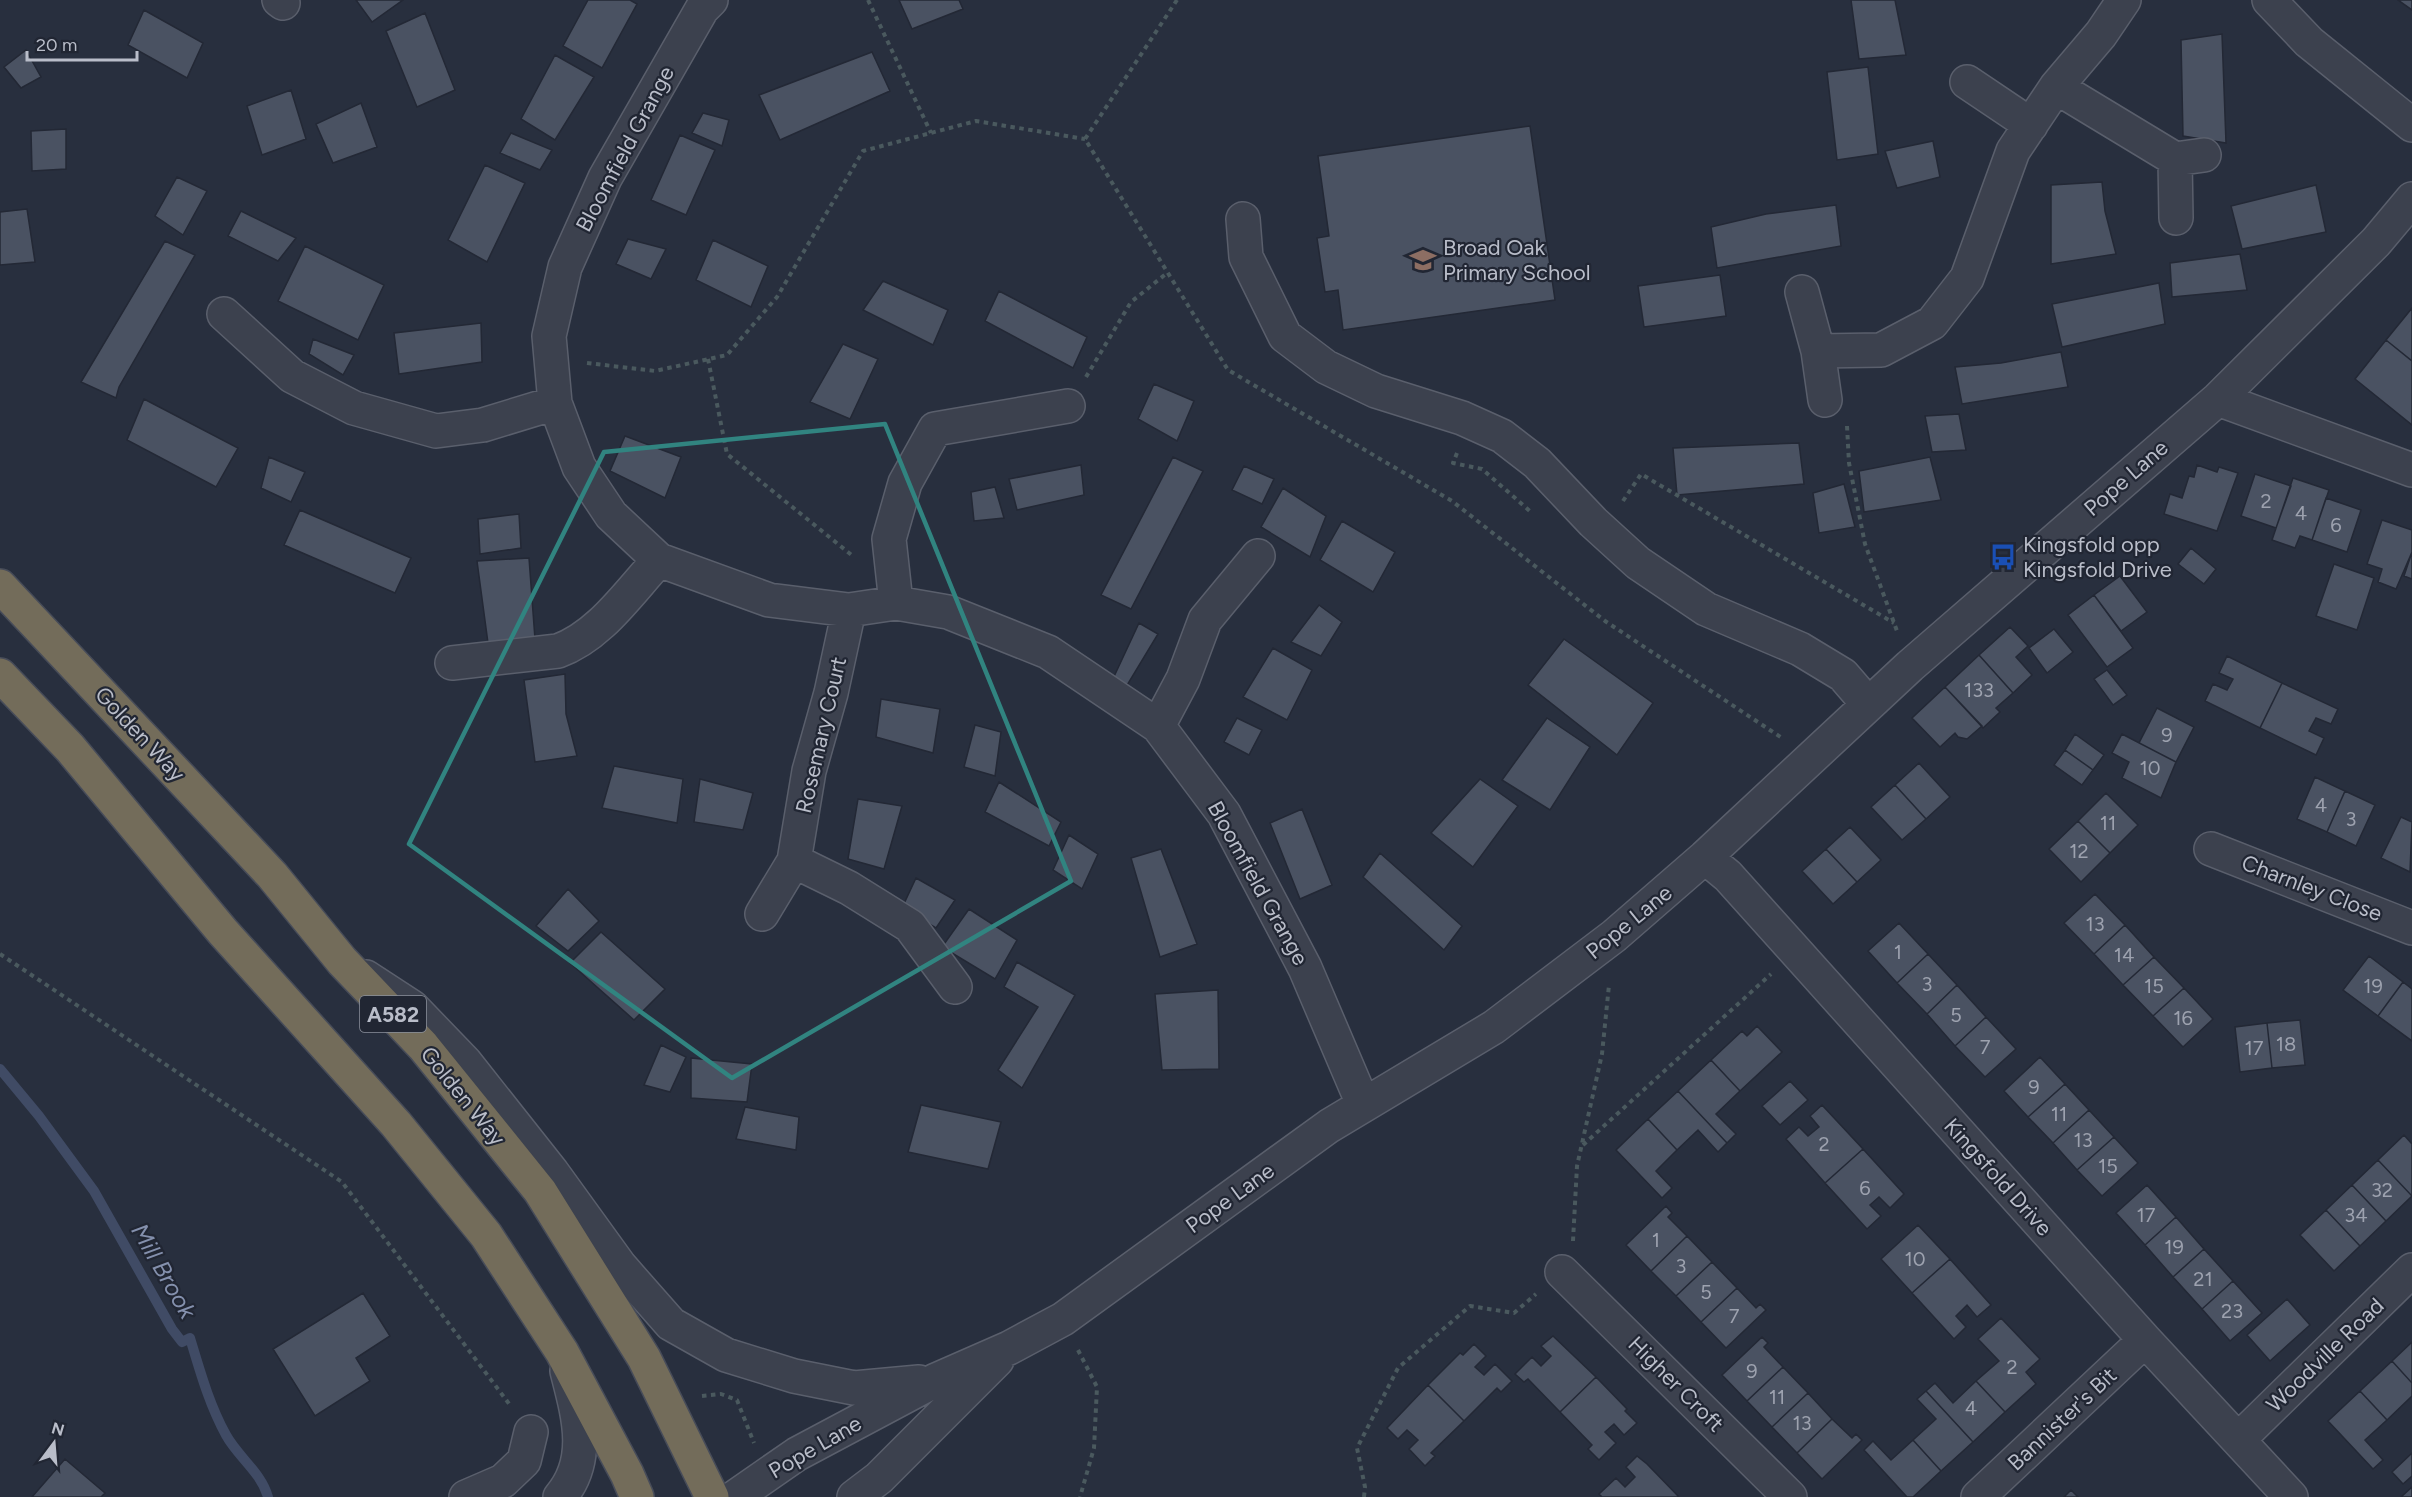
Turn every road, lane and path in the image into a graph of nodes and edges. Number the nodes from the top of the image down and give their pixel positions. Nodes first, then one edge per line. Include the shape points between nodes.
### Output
1 (711, 0) edge
2 (868, 0) edge
3 (2124, 0) edge
4 (2269, 0) edge
5 (1967, 82) dead end
6 (2056, 87) junction
7 (2031, 124) junction
8 (2412, 125) edge
9 (931, 133) junction
10 (1085, 140) dead end
11 (2412, 199) edge
12 (2176, 218) dead end
13 (1243, 219) dead end
14 (1167, 273) dead end
15 (1802, 292) dead end
16 (224, 314) dead end
17 (1818, 351) junction
18 (550, 359) junction
19 (708, 359) junction
20 (2218, 399) junction
21 (1825, 400) joint
22 (555, 403) junction
23 (1068, 406) joint
24 (2412, 470) edge
25 (1603, 531) junction
26 (1258, 556) dead end
27 (659, 560) junction
28 (859, 561) dead end
29 (0, 586) edge
30 (896, 603) junction
31 (849, 609) junction
32 (1894, 623) junction
33 (452, 663) dead end
34 (1910, 666) junction
35 (0, 675) edge
36 (1868, 705) junction
37 (1158, 726) junction
38 (2211, 849) dead end
39 (1705, 857) junction
40 (794, 861) junction
41 (762, 914) dead end
42 (2412, 928) edge
43 (1614, 936) junction
44 (1796, 952) junction
45 (0, 954) edge
46 (342, 961) junction
47 (955, 987) dead end
48 (1363, 1104) junction
49 (1582, 1146) junction
50 (2412, 1270) edge
51 (1562, 1272) junction
52 (1062, 1319) junction
53 (2145, 1340) junction
54 (1009, 1348) junction
55 (562, 1352) junction
56 (936, 1380) junction
57 (531, 1432) joint
58 (2238, 1440) junction
59 (466, 1497) edge
60 (560, 1497) edge
61 (637, 1497) edge
62 (712, 1497) edge
63 (735, 1497) edge
64 (854, 1497) edge
65 (1080, 1497) edge
66 (1364, 1497) edge
67 (1790, 1497) edge
68 (1978, 1497) edge
69 (2291, 1497) edge

1 - 18 street, Bloomfield Grange via 702,9 610,168 578,237 565,267 549,336
2 - 9 path
3 - 6 street
4 - 8 street via 2309,42
5 - 7 street
6 - 7 street
6 - 12 street via 2189,157
7 - 17 street via 2013,152 1967,278 1932,323 1881,350
9 - 10 path via 976,121
9 - 19 path via 863,151 777,297 727,355
11 - 20 street, Pope Lane via 2368,250
13 - 25 street via 1246,258 1285,336 1326,368 1502,436 1537,462
14 - 23 path via 1131,302
15 - 17 street
16 - 22 street via 292,376 354,408 435,431 483,424
17 - 21 street
18 - 19 path via 655,371
18 - 22 street, Bloomfield Grange
19 - 28 path via 727,454
20 - 24 street
20 - 34 street, Pope Lane
21 - 32 path via 1846,405 1849,463 1865,544
22 - 27 street, Bloomfield Grange via 579,467 611,515
23 - 30 street via 935,429 905,483 890,538
25 - 32 path via 1641,474
25 - 36 street via 1638,564 1706,609 1800,649 1843,675
26 - 37 street via 1205,620 1183,679
27 - 31 street, Bloomfield Grange via 769,600
27 - 33 street via 590,635 573,646
29 - 46 highway, Golden Way / A582 via 272,875
30 - 31 street, Bloomfield Grange
30 - 37 street, Bloomfield Grange via 948,612 1048,652
31 - 40 street, Rosemary Court via 831,693 808,771
32 - 34 path
34 - 36 street, Pope Lane
35 - 55 highway via 70,748 223,932 404,1133 486,1235
36 - 39 street, Pope Lane
37 - 48 street, Bloomfield Grange via 1224,813 1305,968
38 - 42 street, Charnley Close
39 - 43 street, Pope Lane
39 - 44 street, Kingsfold Drive via 1728,876
40 - 41 street, Rosemary Court
40 - 47 street via 849,888 910,926
43 - 48 street, Pope Lane via 1494,1026
43 - 49 path via 1602,1054
44 - 49 path
44 - 53 street, Kingsfold Drive
45 - 57 path via 342,1182
46 - 56 street via 412,1007 465,1062 620,1266 671,1324 726,1355 794,1376 854,1388
46 - 62 highway, Golden Way / A582 via 423,1046 540,1191 644,1358
48 - 52 street, Pope Lane
49 - 51 path via 1577,1166 1573,1248
50 - 58 street, Woodville Road
51 - 66 path via 1514,1313 1470,1306 1398,1368 1357,1448
51 - 67 street, Higher Croft
52 - 54 street, Pope Lane
52 - 65 path via 1097,1387 1094,1448
53 - 58 street, Kingsfold Drive
53 - 68 street, Bannister's Bit
54 - 56 street, Pope Lane
54 - 64 street via 879,1478
55 - 60 street via 582,1448 570,1485
55 - 61 highway
56 - 63 street, Pope Lane via 797,1454
57 - 59 street via 524,1461 503,1480
58 - 69 street, Kingsfold Drive

